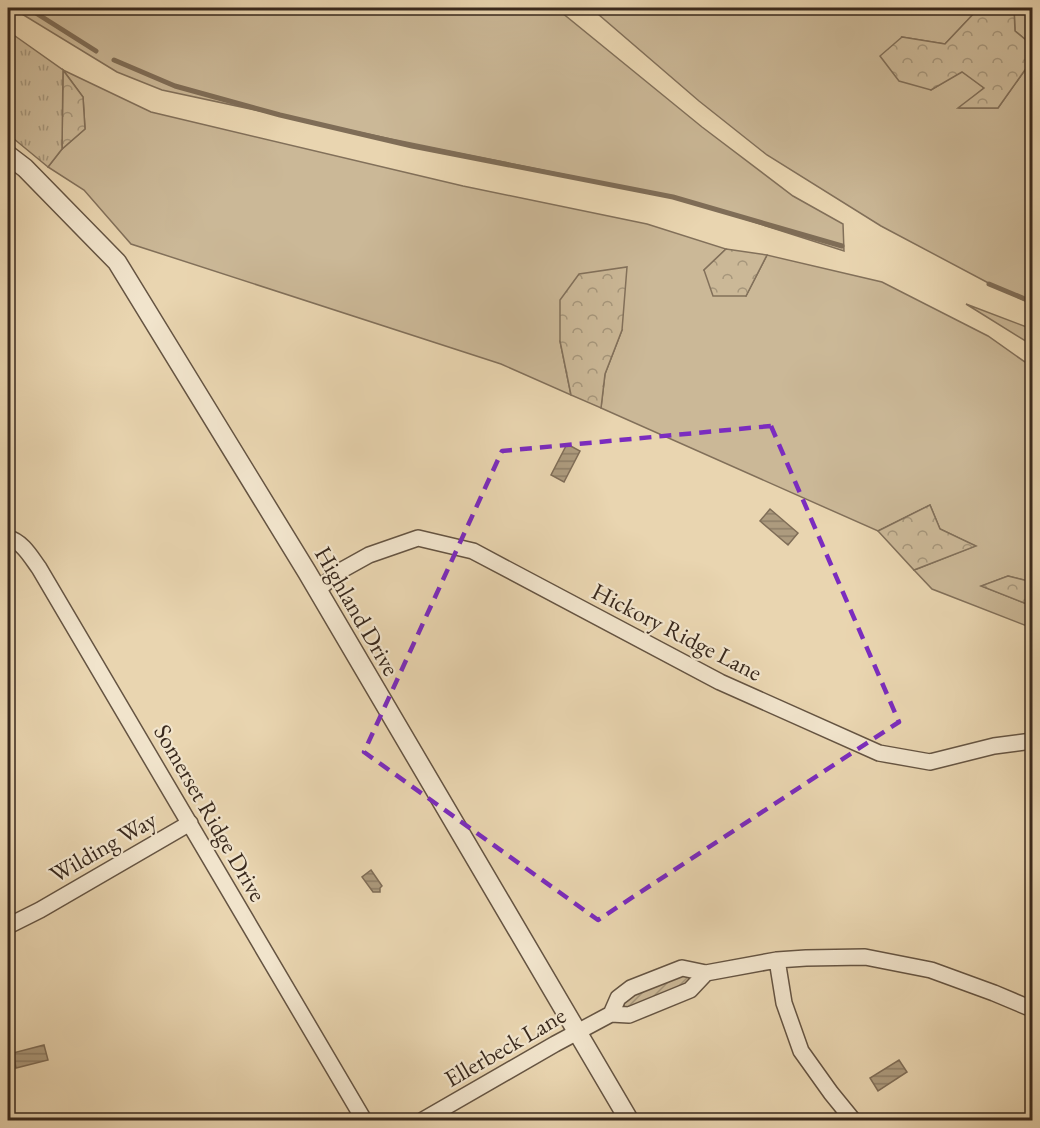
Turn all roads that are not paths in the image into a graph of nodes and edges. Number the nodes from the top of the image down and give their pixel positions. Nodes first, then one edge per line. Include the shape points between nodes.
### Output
1 (8, 154) edge
2 (8, 538) edge
3 (316, 590) junction
4 (1032, 741) edge
5 (190, 823) junction
6 (8, 926) edge
7 (777, 960) junction
8 (706, 973) junction
9 (1032, 1009) edge
10 (611, 1014) junction
11 (577, 1032) junction
12 (364, 1120) edge
13 (423, 1120) edge
14 (629, 1120) edge
15 (853, 1120) edge

1 - 3 street, Highland Drive via 117,262
2 - 5 street, Somerset Ridge Drive via 28,553 39,568
3 - 4 street, Hickory Ridge Lane via 369,555 418,538 473,551 720,682 879,753 930,762
3 - 11 street, Highland Drive
5 - 6 street, Wilding Way
5 - 12 street, Somerset Ridge Drive
7 - 8 street, Ellerbeck Lane
7 - 9 street, Ellerbeck Lane via 865,957 931,970
7 - 15 street via 784,1003 801,1051
8 - 10 street, Ellerbeck Lane via 690,990 628,1015
8 - 10 street, Ellerbeck Lane via 682,968 631,988 618,998
10 - 11 street, Ellerbeck Lane
11 - 13 street, Ellerbeck Lane
11 - 14 street, Highland Drive

